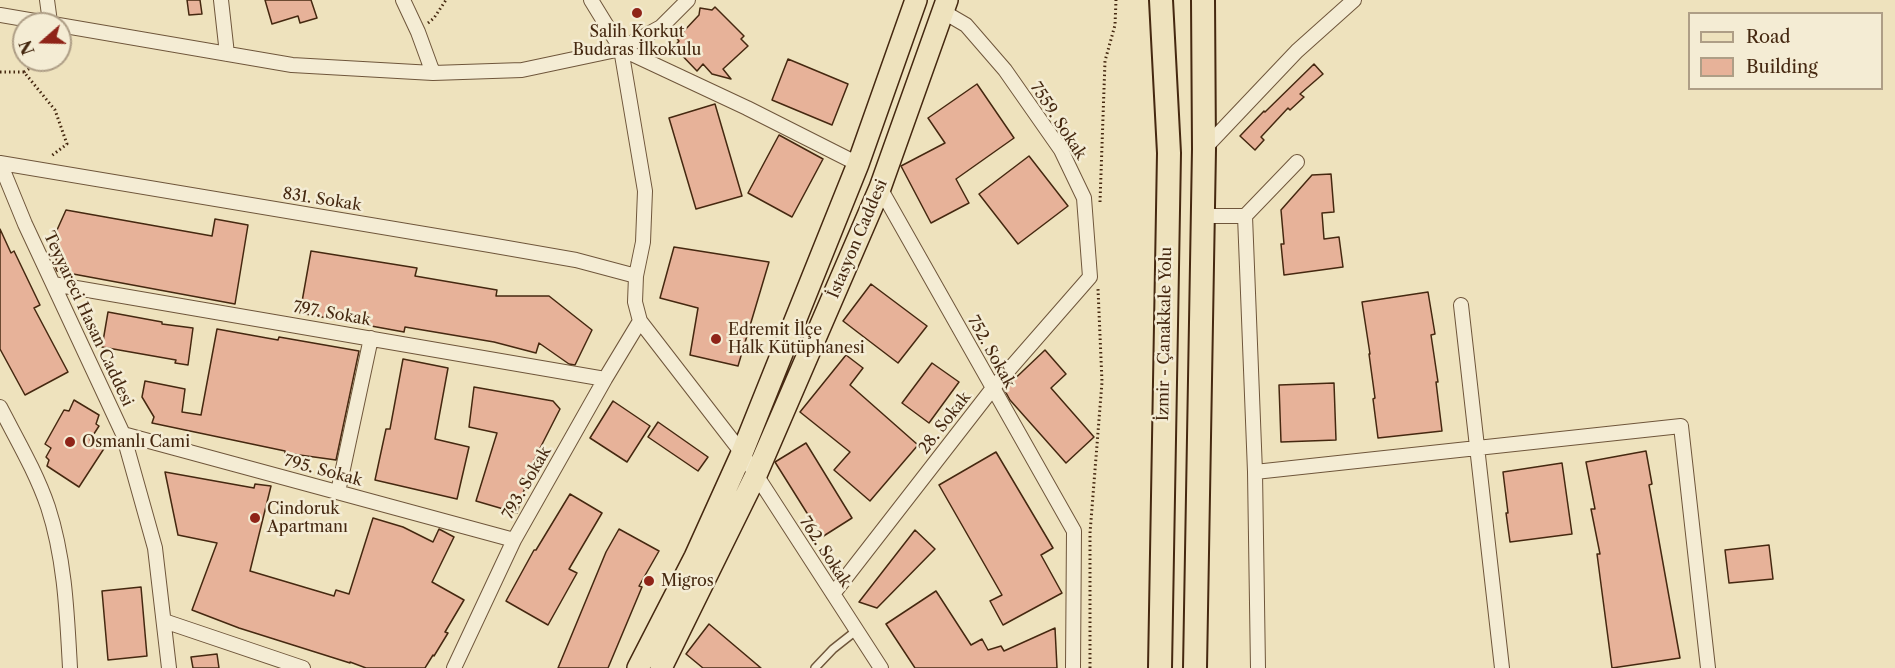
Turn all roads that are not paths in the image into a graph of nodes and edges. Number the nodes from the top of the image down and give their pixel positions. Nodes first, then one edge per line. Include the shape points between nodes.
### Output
1 (221, 0) edge
2 (403, 0) edge
3 (591, 0) edge
4 (687, 0) edge
5 (916, 0) edge
6 (1161, 0) edge
7 (1203, 0) edge
8 (1354, 0) edge
9 (945, 5) edge
10 (72, 26) edge
11 (621, 49) junction
12 (227, 54) junction
13 (433, 74) junction
14 (1204, 149) junction
15 (1297, 162) dead end
16 (0, 164) edge
17 (858, 164) junction
18 (880, 188) junction
19 (1203, 216) junction
20 (1245, 216) junction
21 (636, 276) junction
22 (1094, 279) joint
23 (53, 284) junction
24 (1461, 305) dead end
25 (640, 321) junction
26 (371, 338) junction
27 (605, 380) junction
28 (993, 388) junction
29 (0, 407) edge
30 (123, 434) junction
31 (1477, 448) junction
32 (742, 453) junction
33 (1255, 472) junction
34 (756, 475) junction
35 (338, 492) junction
36 (514, 540) junction
37 (833, 594) junction
38 (164, 621) junction
39 (857, 630) junction
40 (70, 668) edge
41 (169, 668) edge
42 (303, 668) edge
43 (454, 668) edge
44 (638, 668) edge
45 (661, 668) edge
46 (815, 668) edge
47 (881, 668) edge
48 (1073, 668) edge
49 (1160, 668) edge
50 (1195, 668) edge
51 (1258, 668) edge
52 (1502, 668) edge
53 (1708, 668) edge

1 - 12 street
2 - 13 street
3 - 11 street
4 - 11 street via 661,27
5 - 17 main road, İstasyon Caddesi
6 - 49 highway, İzmir - Çanakkale Yolu via 1168,153
7 - 14 highway
8 - 14 street via 1297,51
9 - 18 main road, İstasyon Caddesi
9 - 22 street, 7559. Sokak via 1005,70 1061,150 1084,198
10 - 12 street
11 - 13 street via 522,70
11 - 17 street
11 - 21 street via 645,191 643,242
12 - 13 street via 292,65
14 - 19 highway
15 - 20 street
16 - 21 street, 831. Sokak via 576,260
16 - 23 street, Teyyareci Hasan Caddesi
17 - 32 main road, İstasyon Caddesi
18 - 28 street, 752. Sokak
18 - 34 main road, İstasyon Caddesi
19 - 20 street
19 - 50 highway
20 - 33 street
21 - 25 street via 634,302
22 - 28 street, 28. Sokak
23 - 26 street, 797. Sokak
23 - 30 street, Teyyareci Hasan Caddesi
24 - 31 street
25 - 27 street, 793. Sokak
25 - 32 street, 762. Sokak
26 - 27 street, 797. Sokak
26 - 35 street
27 - 36 street, 793. Sokak
28 - 37 street, 28. Sokak
28 - 48 street, 752. Sokak via 1074,531
29 - 40 street via 48,507 63,570
30 - 35 street, 795. Sokak
30 - 38 street, Teyyareci Hasan Caddesi via 155,548
31 - 33 street
31 - 52 street
31 - 53 street via 1681,426
32 - 34 street, 762. Sokak
32 - 44 main road, İstasyon Caddesi
33 - 51 street
34 - 37 street, 762. Sokak
34 - 45 main road, İstasyon Caddesi
35 - 36 street, 795. Sokak
36 - 43 street, 793. Sokak
37 - 39 street, 762. Sokak
38 - 41 street, Teyyareci Hasan Caddesi
38 - 42 street
39 - 46 lane
39 - 47 street, 762. Sokak

